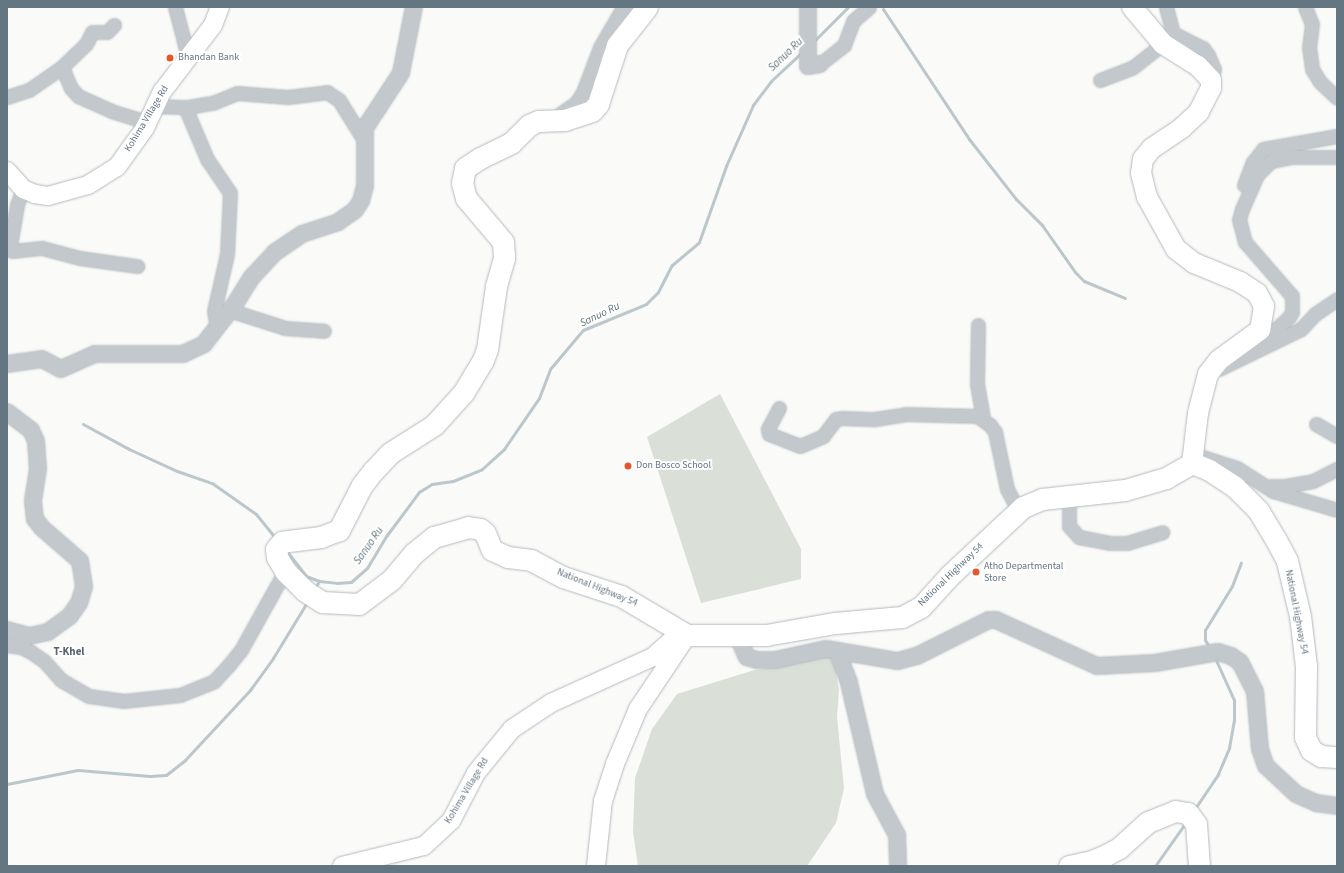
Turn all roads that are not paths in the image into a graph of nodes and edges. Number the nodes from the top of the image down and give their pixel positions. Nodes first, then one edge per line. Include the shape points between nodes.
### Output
1 (175, 7) edge
2 (220, 7) edge
3 (414, 7) edge
4 (626, 7) edge
5 (647, 7) edge
6 (808, 7) edge
7 (869, 7) edge
8 (1132, 7) edge
9 (1166, 7) edge
10 (1305, 7) edge
11 (114, 25) dead end
12 (1163, 44) junction
13 (188, 57) junction
14 (820, 64) joint
15 (62, 67) junction
16 (1100, 80) dead end
17 (1211, 82) junction
18 (7, 97) edge
19 (1337, 98) edge
20 (185, 107) junction
21 (151, 114) junction
22 (552, 121) junction
23 (1337, 136) edge
24 (366, 143) junction
25 (1337, 157) edge
26 (7, 171) edge
27 (23, 189) junction
28 (1240, 220) junction
29 (137, 266) dead end
30 (1337, 300) edge
31 (229, 310) junction
32 (978, 325) dead end
33 (217, 328) junction
34 (324, 331) dead end
35 (7, 364) edge
36 (1214, 367) junction
37 (779, 408) dead end
38 (7, 412) edge
39 (983, 418) junction
40 (1316, 424) dead end
41 (1337, 436) edge
42 (1192, 458) junction
43 (1337, 469) edge
44 (1263, 486) junction
45 (1069, 497) junction
46 (1023, 507) junction
47 (1337, 510) edge
48 (1162, 532) dead end
49 (285, 571) junction
50 (7, 630) edge
51 (685, 633) junction
52 (738, 635) junction
53 (7, 645) edge
54 (837, 651) junction
55 (1337, 757) edge
56 (1337, 806) edge
57 (342, 866) edge
58 (596, 866) edge
59 (898, 866) edge
60 (1069, 866) edge
61 (1199, 866) edge

1 - 13 street
2 - 13 main road, Kohima Village Rd via 213,25
3 - 24 street via 401,73 370,118 365,128
4 - 22 street via 602,48 585,93 571,110
5 - 22 highway, National Highway 54 via 617,45 598,104 592,111 565,120
6 - 14 street via 808,66
7 - 14 street via 853,21 844,46
8 - 12 main road
9 - 17 street via 1173,33 1203,48 1208,55 1214,69
10 - 19 street via 1312,24 1309,47 1312,69 1320,82
11 - 15 street via 107,32 92,32 86,44
12 - 16 street via 1132,68
12 - 17 main road via 1198,66
13 - 21 main road, Kohima Village Rd
15 - 18 street via 28,90
15 - 21 street via 71,88 78,96 112,111
17 - 36 main road via 1200,112 1152,148 1143,159 1141,173 1147,197 1176,249 1194,263 1240,282 1257,293 1264,306 1260,330
20 - 21 street
20 - 24 street via 215,102 237,93 288,97 327,92 339,100
20 - 33 street via 208,159 230,193 227,254 214,311
21 - 27 main road, Kohima Village Rd via 131,150 117,167 104,177 88,185 48,196
22 - 49 highway, National Highway 54 via 538,121 529,125 511,143 465,168 462,184 466,198 503,242 504,258 496,286 487,349 463,393 434,425 390,453 373,471 362,485 339,530 320,537 282,542 276,549 277,557
23 - 28 street via 1263,149 1253,162 1241,192 1238,206
24 - 31 street via 364,195 355,210 338,222 302,234 274,253 252,277
25 - 28 street via 1279,159 1265,165 1257,175
26 - 27 main road
27 - 29 street via 16,212 10,246 12,251 42,248 80,258
28 - 36 street via 1245,242 1292,296 1292,312 1274,331
30 - 36 street via 1315,314 1302,329 1287,338
31 - 33 street
31 - 34 street via 285,328
32 - 39 street via 977,384
33 - 35 street via 204,344 183,354 104,352 61,369 42,359
36 - 42 main road via 1201,398
37 - 39 street via 768,429 769,434 800,446 823,436 836,419 842,418 875,418 905,414
38 - 50 street via 30,430 36,441 38,469 33,501 35,519 80,561 84,587 79,603 70,616 48,632 29,636
39 - 46 street via 998,440 1001,470 1007,489 1014,502
40 - 41 street
42 - 44 street via 1237,468
42 - 45 highway, National Highway 54 via 1166,478 1125,490
42 - 55 highway, National Highway 54 via 1235,487 1258,510 1275,538 1286,561 1302,635 1306,666 1306,737 1311,750 1321,756
43 - 44 street via 1313,481 1286,486
44 - 47 street
45 - 46 highway, National Highway 54 via 1042,499
45 - 48 street via 1069,526 1080,537 1109,543 1127,543
46 - 52 highway, National Highway 54 via 950,575 921,607 902,617 835,623 766,635
49 - 51 highway, National Highway 54 via 304,591 322,602 359,604 392,579 414,553 434,537 468,527 485,533 492,550 508,557 531,560 563,577 621,596
49 - 53 street via 241,650 214,681 196,691 123,701 89,696 61,680 44,661 31,652
51 - 52 highway, National Highway 54
51 - 57 main road, Kohima Village Rd via 653,657 551,703 512,729 476,773 451,821 424,846
51 - 58 main road via 638,709 615,764 604,801
52 - 54 street via 747,657 757,660 775,660 826,649
54 - 56 street via 898,661 917,656 989,620 996,620 1097,666 1155,663 1218,652 1231,656 1240,662 1256,690 1260,749 1266,766 1296,794 1316,803
54 - 59 street via 849,683 875,794 897,835
60 - 61 highway via 1106,855 1148,822 1174,811 1188,813 1196,824

